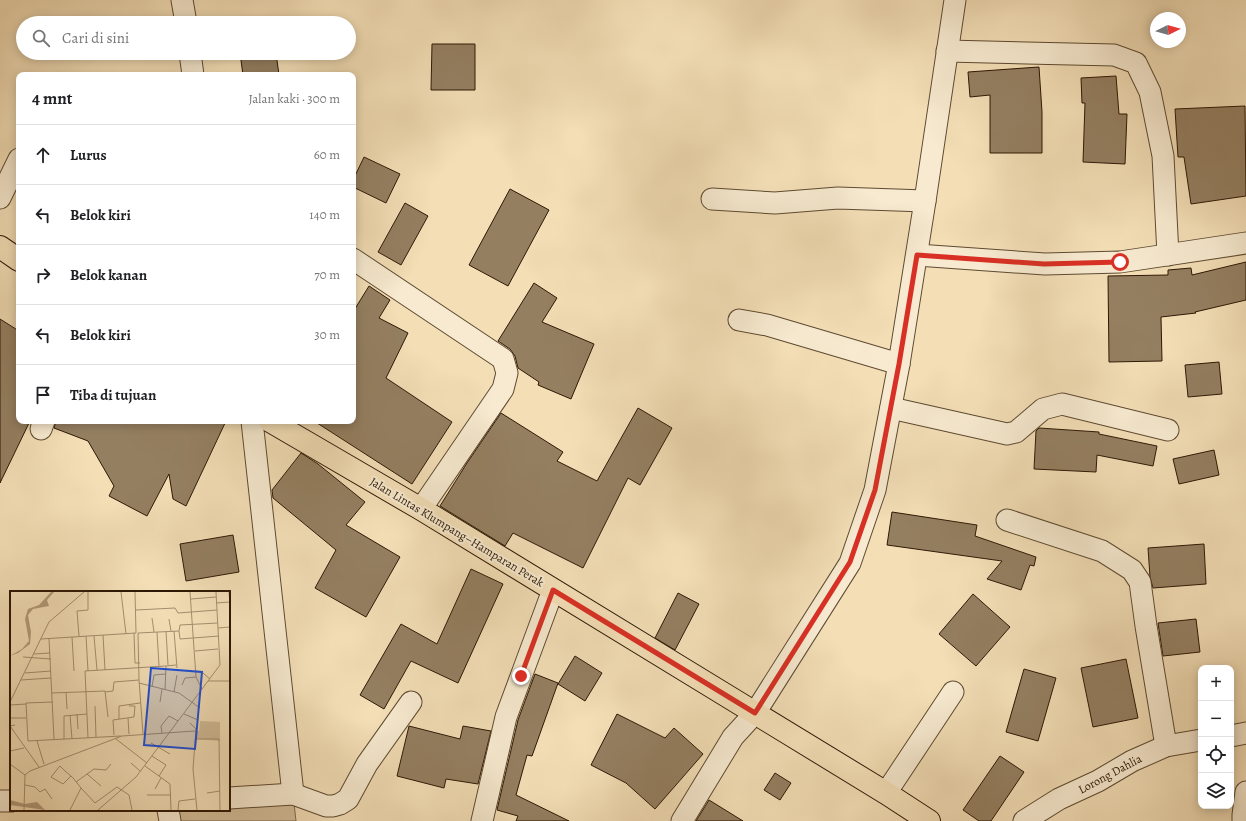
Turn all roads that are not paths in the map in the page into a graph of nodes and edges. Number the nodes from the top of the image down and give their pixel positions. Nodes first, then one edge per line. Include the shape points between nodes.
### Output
1 (182, 0) edge
2 (955, 0) edge
3 (185, 16) edge
4 (947, 51) junction
5 (191, 60) edge
6 (193, 72) edge
7 (16, 165) edge
8 (0, 198) edge
9 (712, 199) dead end
10 (926, 201) junction
11 (1246, 243) edge
12 (0, 247) edge
13 (917, 255) junction
14 (1168, 255) junction
15 (16, 258) edge
16 (356, 261) edge
17 (739, 320) dead end
18 (899, 364) junction
19 (891, 408) junction
20 (252, 424) edge
21 (275, 424) edge
22 (1168, 430) dead end
23 (421, 509) junction
24 (1007, 520) dead end
25 (553, 590) junction
26 (953, 692) dead end
27 (411, 702) dead end
28 (755, 713) junction
29 (1246, 733) edge
30 (1234, 735) edge
31 (1198, 741) edge
32 (1166, 746) junction
33 (1246, 792) edge
34 (886, 793) junction
35 (293, 794) junction
36 (230, 798) edge
37 (168, 811) edge
38 (170, 821) edge
39 (482, 821) edge
40 (682, 821) edge
41 (929, 821) edge
42 (1024, 821) edge
43 (1243, 821) edge

1 - 3 street
2 - 4 street
4 - 10 street
4 - 14 street via 1114,55 1136,63 1150,92 1162,156
5 - 6 street
7 - 8 street
9 - 10 street via 775,203 838,198
10 - 13 street
11 - 14 street
12 - 15 main road
13 - 14 street via 1044,264 1120,262
13 - 18 street
16 - 23 street via 503,360 507,373 502,389
17 - 18 street via 767,325
18 - 19 street
19 - 22 street via 1007,434 1016,432 1043,409 1062,404
19 - 28 street via 875,490 850,562
20 - 35 street
21 - 23 main road, Jalan Lintas Klumpang–Hamparan Perak
23 - 25 main road, Jalan Lintas Klumpang–Hamparan Perak
24 - 32 street via 1102,551 1132,570 1140,582
25 - 28 main road, Jalan Lintas Klumpang–Hamparan Perak
25 - 39 street via 506,717
26 - 34 street
27 - 35 street via 367,764 348,799 333,806 326,806
28 - 34 main road, Jalan Lintas Klumpang–Hamparan Perak
28 - 40 street via 733,737
29 - 30 street
31 - 32 street, Lorong Dahlia
32 - 42 street, Lorong Dahlia via 1059,799
33 - 43 street
34 - 41 main road, Jalan Lintas Klumpang–Hamparan Perak
35 - 36 street
37 - 38 street

